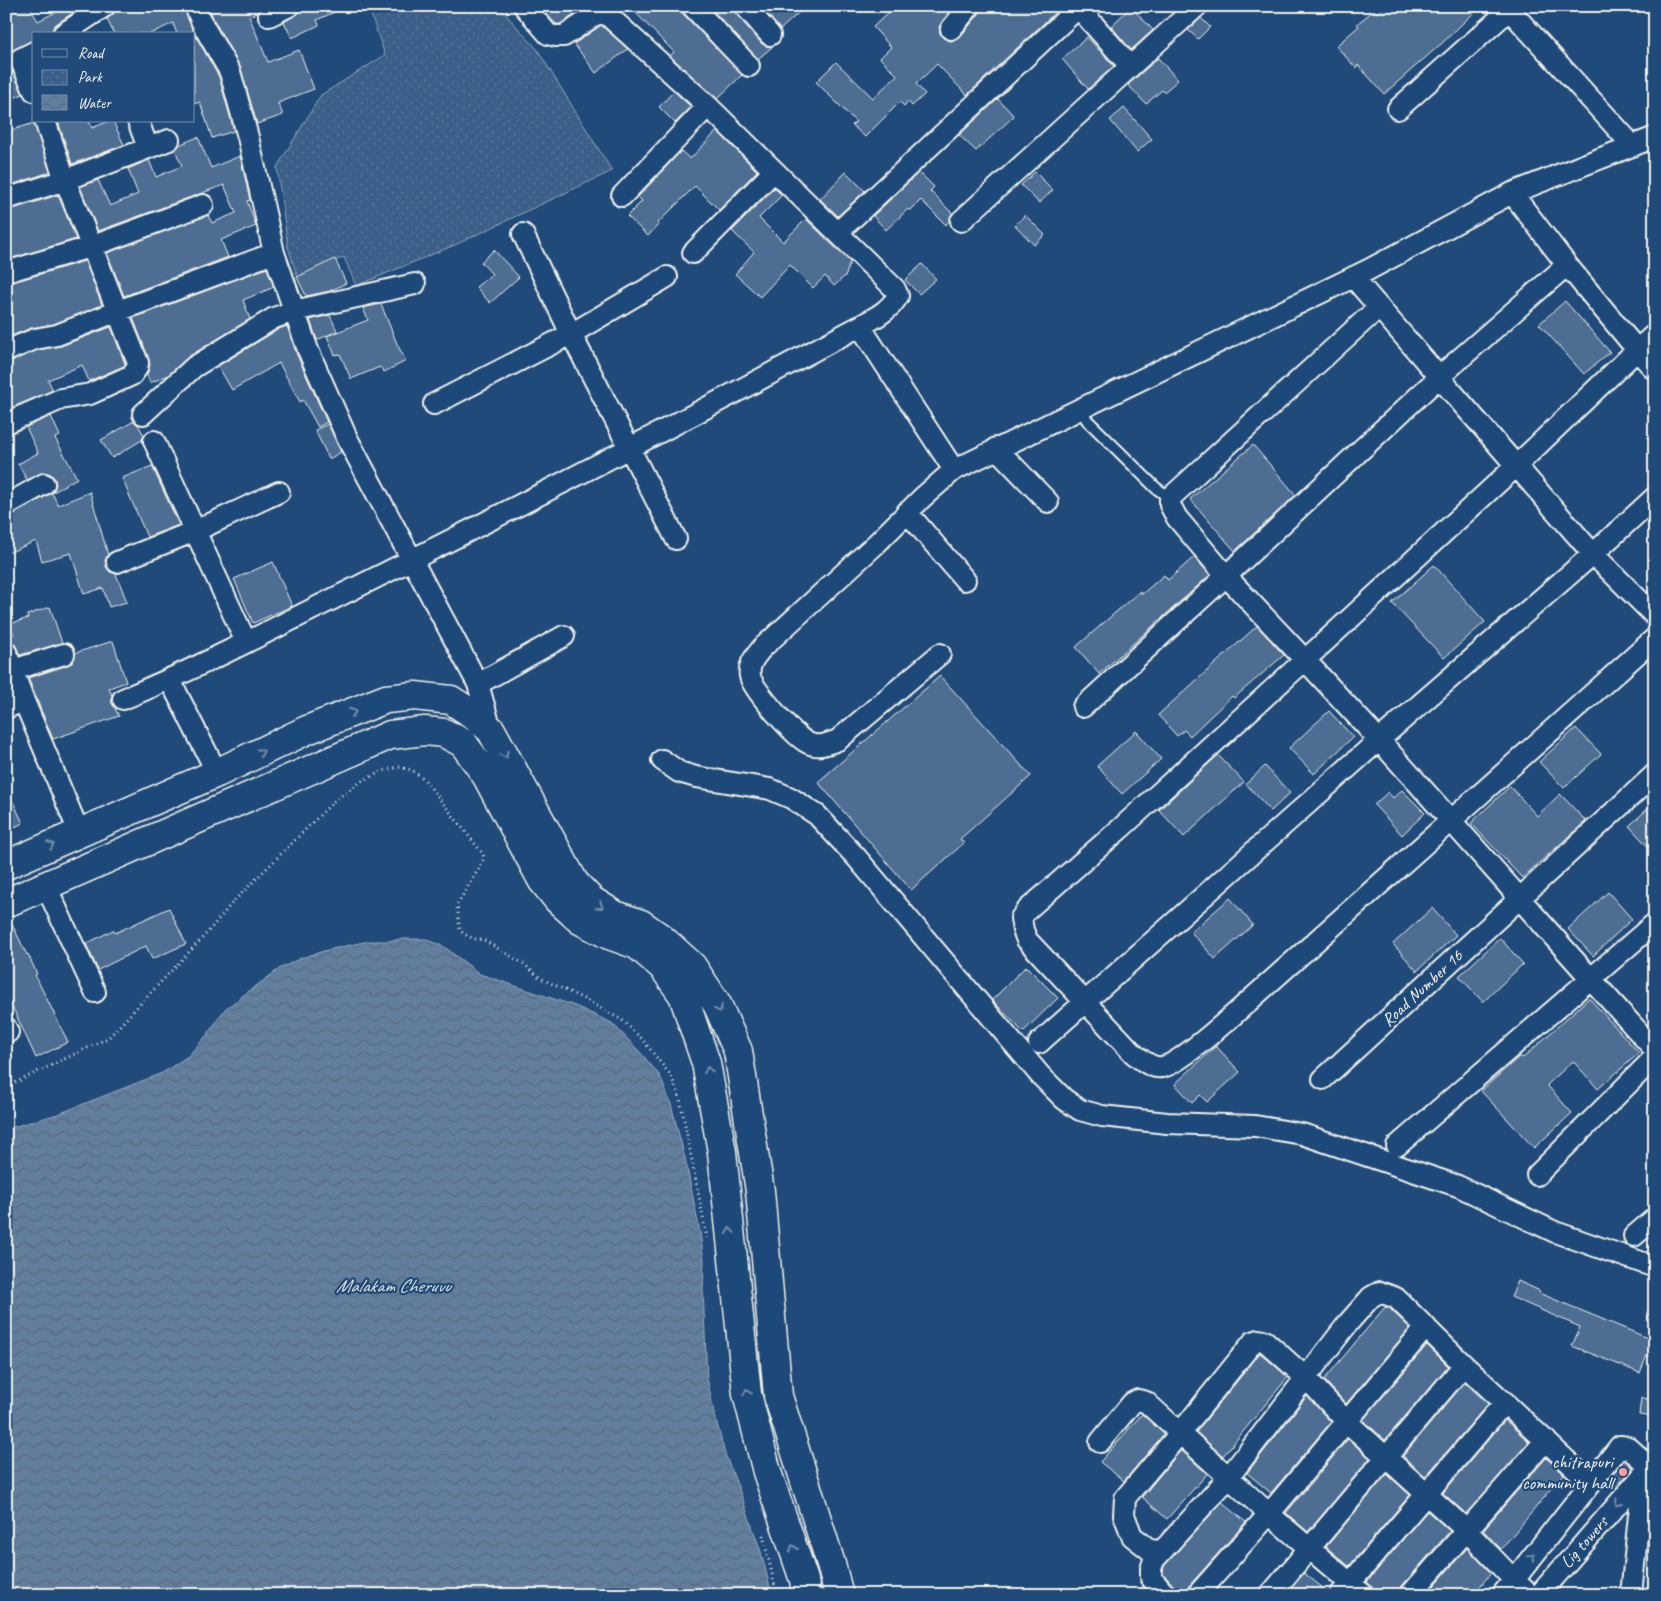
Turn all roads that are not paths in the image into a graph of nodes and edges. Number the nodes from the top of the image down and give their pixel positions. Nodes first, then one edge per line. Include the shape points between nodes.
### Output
1 (105, 6) edge
2 (195, 6) edge
3 (289, 6) edge
4 (524, 6) edge
5 (692, 6) edge
6 (744, 6) edge
7 (970, 6) edge
8 (1197, 6) edge
9 (1079, 7) edge
10 (1507, 8) edge
11 (606, 9) edge
12 (269, 16) dead end
13 (950, 29) dead end
14 (66, 32) edge
15 (770, 35) dead end
16 (20, 57) edge
17 (749, 66) dead end
18 (1130, 66) junction
19 (32, 86) edge
20 (708, 106) junction
21 (1398, 109) dead end
22 (45, 122) edge
23 (138, 122) edge
24 (1655, 137) edge
25 (1627, 139) junction
26 (169, 140) dead end
27 (148, 148) junction
28 (774, 171) junction
29 (64, 180) junction
30 (1512, 193) junction
31 (622, 196) dead end
32 (6, 200) edge
33 (203, 204) dead end
34 (961, 221) dead end
35 (838, 232) junction
36 (523, 234) dead end
37 (90, 247) junction
38 (274, 253) junction
39 (693, 253) dead end
40 (1567, 265) junction
41 (6, 272) edge
42 (667, 277) dead end
43 (1353, 277) junction
44 (415, 284) dead end
45 (1379, 307) junction
46 (118, 311) junction
47 (294, 311) junction
48 (860, 326) junction
49 (571, 334) junction
50 (1655, 334) edge
51 (1637, 350) junction
52 (6, 351) edge
53 (1655, 370) edge
54 (1440, 377) junction
55 (434, 404) dead end
56 (1080, 408) junction
57 (143, 414) dead end
58 (6, 423) edge
59 (154, 441) dead end
60 (996, 448) junction
61 (630, 449) junction
62 (1516, 466) junction
63 (954, 470) junction
64 (44, 484) dead end
65 (279, 492) dead end
66 (1655, 497) edge
67 (1170, 498) junction
68 (1048, 502) dead end
69 (6, 505) edge
70 (907, 512) junction
71 (195, 531) junction
72 (676, 539) dead end
73 (1594, 554) junction
74 (412, 560) junction
75 (117, 562) dead end
76 (1226, 576) junction
77 (965, 580) dead end
78 (1655, 616) edge
79 (564, 636) dead end
80 (1655, 638) edge
81 (246, 642) junction
82 (64, 654) dead end
83 (940, 654) dead end
84 (1305, 660) junction
85 (9, 661) edge
86 (170, 680) junction
87 (478, 684) junction
88 (123, 699) dead end
89 (15, 705) edge
90 (1083, 707) dead end
91 (492, 730) junction
92 (1379, 740) junction
93 (662, 760) dead end
94 (217, 773) junction
95 (1655, 774) edge
96 (1452, 820) junction
97 (79, 832) junction
98 (6, 865) edge
99 (46, 886) junction
100 (566, 891) junction
101 (1520, 898) junction
102 (6, 903) edge
103 (1655, 923) edge
104 (671, 960) junction
105 (1590, 979) junction
106 (95, 992) dead end
107 (1084, 1002) junction
108 (1039, 1043) dead end
109 (1655, 1050) edge
110 (1655, 1057) edge
111 (1324, 1079) dead end
112 (1397, 1146) dead end
113 (1537, 1175) dead end
114 (1655, 1218) edge
115 (1634, 1236) dead end
116 (1655, 1267) edge
117 (1426, 1327) junction
118 (1464, 1365) junction
119 (1306, 1378) junction
120 (1505, 1402) junction
121 (1346, 1421) junction
122 (1181, 1432) junction
123 (1546, 1440) junction
124 (1100, 1442) dead end
125 (1386, 1458) junction
126 (1647, 1471) junction
127 (1228, 1478) junction
128 (1591, 1483) junction
129 (1426, 1494) junction
130 (1269, 1514) junction
131 (1466, 1530) junction
132 (1309, 1549) junction
133 (1161, 1551) junction
134 (1508, 1587) edge
135 (1351, 1591) edge
136 (806, 1595) edge
137 (839, 1595) edge
138 (1166, 1595) edge
139 (1197, 1595) edge
140 (1270, 1595) edge
141 (1410, 1595) edge
142 (1530, 1595) edge
143 (1539, 1595) edge
144 (1631, 1595) edge

1 - 14 street
2 - 38 street via 230,72
3 - 12 street
4 - 11 street via 548,34 556,36 564,36
5 - 17 street
6 - 15 street
7 - 13 street
8 - 18 street
9 - 18 street
9 - 35 street
10 - 21 street
10 - 25 street
11 - 20 street
16 - 19 street
18 - 34 street
20 - 28 street
20 - 31 street
22 - 29 street
23 - 27 street
24 - 25 street
25 - 30 street
26 - 27 street
27 - 29 street
28 - 35 street
28 - 39 street
29 - 32 street
29 - 37 street
30 - 40 street
30 - 43 street
33 - 37 street
35 - 48 street via 895,289 898,296 885,312
36 - 49 street
37 - 41 street
37 - 46 street
38 - 46 street
38 - 47 street
40 - 51 street
40 - 54 street
42 - 49 street
43 - 45 street
43 - 56 street
44 - 47 street
45 - 54 street
45 - 67 street
46 - 52 street
46 - 58 street via 138,364 135,372 90,394 62,399
47 - 57 street via 274,318 194,366
47 - 74 street via 348,438
48 - 61 street
48 - 63 street
49 - 55 street
49 - 61 street
50 - 51 street
51 - 53 street
51 - 62 street
54 - 62 street
54 - 76 street
56 - 60 street
56 - 67 lane via 1088,420
59 - 71 street
60 - 63 street
60 - 68 street
61 - 72 street
61 - 74 street
62 - 73 street
62 - 84 street
63 - 70 street
64 - 69 street
65 - 71 street
66 - 73 street
67 - 76 street via 1177,518
70 - 77 street
70 - 83 street via 762,648 751,661 750,676 756,690 798,736 820,746 838,740
71 - 75 street
71 - 81 street
73 - 78 street
73 - 92 street
74 - 81 street
74 - 87 street
76 - 84 street
76 - 90 street
79 - 87 street
80 - 96 street
81 - 86 street
82 - 85 street
84 - 92 street
84 - 107 street via 1021,918 1027,940
85 - 89 street
86 - 88 street
86 - 94 street
87 - 91 street
89 - 97 street
94 -> 91 street via 307,730 386,700 415,696 451,700
91 -> 100 street
92 - 96 street
92 - 107 street
93 - 116 street via 679,772 696,778 770,789 817,814 1040,1075 1080,1110 1102,1116 1167,1123 1255,1126 1302,1134 1458,1186 1555,1232
94 - 97 street
95 - 101 street, Road Number 16
96 - 101 street
96 - 107 street via 1230,1018 1180,1059 1162,1068 1148,1064 1134,1054
98 -> 97 street
99 - 100 street via 390,735 425,731 444,733 463,743 486,775 542,880
99 - 102 street
99 - 106 street
100 - 104 street via 642,924 661,938
101 - 105 street
101 - 111 street, Road Number 16
103 - 105 street
136 -> 104 street via 804,1580 767,1472 747,1394 722,1152 706,1063
104 -> 137 street via 692,966 717,1004 738,1051 760,1191 778,1396
105 - 109 street
105 - 112 street
107 - 108 street
110 - 113 street
114 - 115 street
117 - 118 street
117 - 119 street via 1396,1298 1380,1292 1354,1316
117 - 121 street
118 - 120 street
118 - 125 street
119 - 121 street
119 - 122 street via 1265,1341 1253,1342
119 - 127 street
120 - 123 street
120 - 129 street
121 - 125 street
121 - 130 street
122 - 124 street via 1146,1402 1138,1400
122 - 127 street
122 - 133 street via 1125,1498 1124,1515 1132,1536 1150,1550
123 - 128 street
123 - 131 street
125 - 129 street
125 - 132 street
126 - 128 street via 1628,1448 1620,1446
126 -> 143 street, Lig towers
126 - 144 street
127 - 130 street
127 - 133 street
134 -> 128 street
129 - 131 street
129 - 135 street
130 - 132 street
130 - 139 street
131 - 134 street
131 - 141 street
132 - 135 street
132 - 140 street
133 - 138 street via 1154,1560 1151,1578
134 - 142 street

